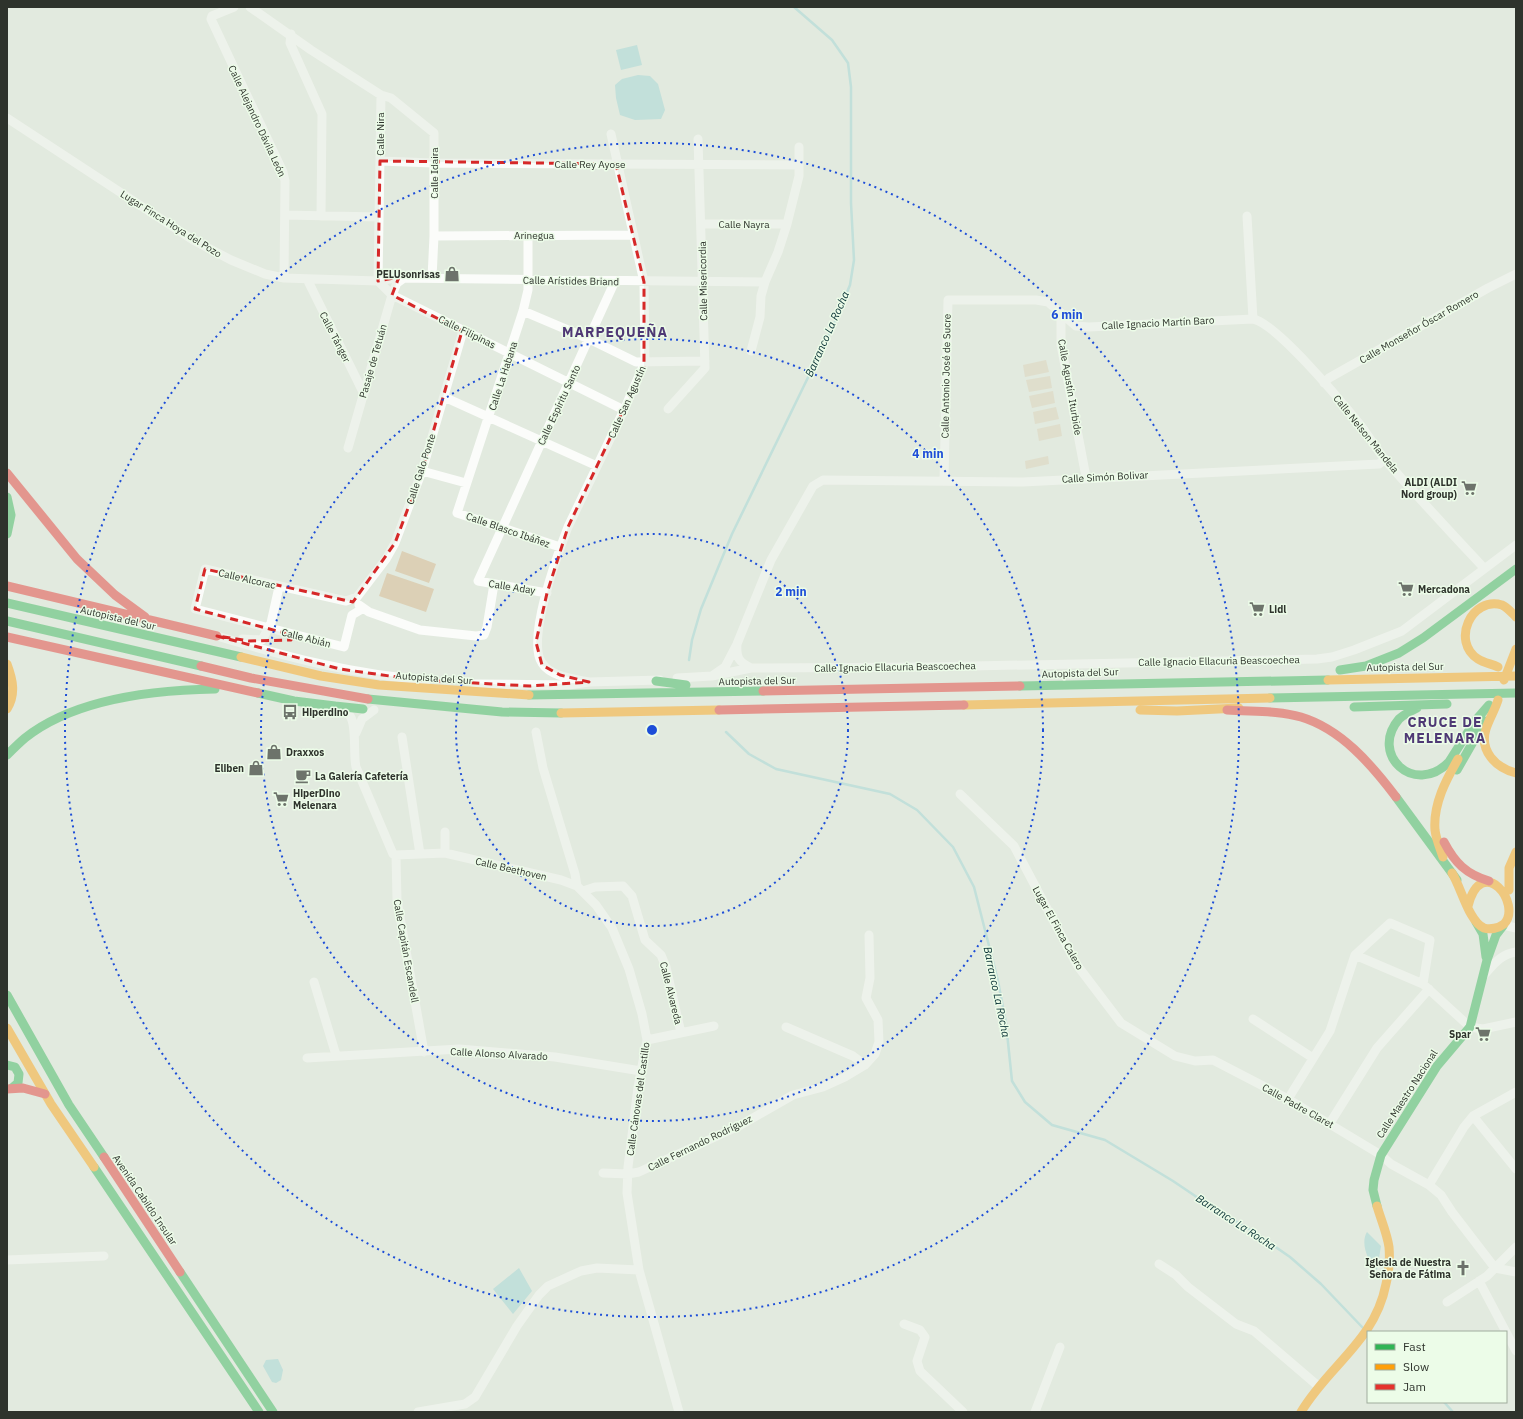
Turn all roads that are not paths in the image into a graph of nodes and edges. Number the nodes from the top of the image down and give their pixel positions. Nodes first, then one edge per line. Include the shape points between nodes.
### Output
1 (234, 7) edge
2 (250, 7) edge
3 (291, 34) junction
4 (381, 96) junction
5 (7, 118) edge
6 (611, 134) dead end
7 (698, 139) dead end
8 (799, 147) dead end
9 (380, 161) junction
10 (434, 163) junction
11 (616, 164) junction
12 (699, 165) junction
13 (799, 165) junction
14 (284, 215) junction
15 (321, 216) junction
16 (1247, 216) dead end
17 (380, 218) junction
18 (702, 224) junction
19 (787, 224) junction
20 (634, 235) junction
21 (434, 236) junction
22 (528, 236) junction
23 (1516, 274) edge
24 (284, 278) junction
25 (404, 278) junction
26 (432, 278) junction
27 (307, 280) junction
28 (528, 280) junction
29 (378, 281) junction
30 (616, 281) junction
31 (644, 282) junction
32 (703, 282) junction
33 (765, 282) junction
34 (392, 295) junction
35 (523, 311) junction
36 (1061, 313) junction
37 (1257, 320) junction
38 (463, 331) junction
39 (589, 339) junction
40 (751, 351) dead end
41 (510, 353) junction
42 (705, 361) junction
43 (645, 362) junction
44 (569, 383) junction
45 (1324, 383) junction
46 (364, 394) junction
47 (444, 397) junction
48 (668, 409) dead end
49 (624, 410) junction
50 (489, 417) junction
51 (542, 442) junction
52 (348, 448) dead end
53 (1385, 459) junction
54 (597, 466) junction
55 (422, 471) junction
56 (7, 473) edge
57 (1086, 478) junction
58 (944, 481) junction
59 (466, 483) junction
60 (7, 497) edge
61 (457, 513) joint
62 (503, 529) junction
63 (7, 534) edge
64 (1516, 545) edge
65 (560, 548) junction
66 (1484, 568) junction
67 (1516, 569) edge
68 (1512, 575) edge
69 (478, 582) joint
70 (494, 584) junction
71 (7, 586) edge
72 (280, 587) junction
73 (547, 593) junction
74 (357, 597) junction
75 (346, 601) junction
76 (7, 603) edge
77 (362, 608) junction
78 (352, 615) junction
79 (1516, 617) edge
80 (7, 620) edge
81 (150, 620) junction
82 (269, 629) junction
83 (217, 636) junction
84 (7, 637) edge
85 (737, 644) junction
86 (1515, 654) edge
87 (7, 664) edge
88 (1498, 667) junction
89 (751, 668) junction
90 (1516, 669) edge
91 (1340, 670) junction
92 (712, 676) junction
93 (1510, 679) edge
94 (656, 681) junction
95 (1217, 681) junction
96 (589, 682) junction
97 (252, 692) junction
98 (735, 692) junction
99 (1516, 693) edge
100 (1098, 702) junction
101 (1516, 702) edge
102 (335, 706) junction
103 (1325, 706) dead end
104 (1341, 706) dead end
105 (1424, 706) junction
106 (7, 709) edge
107 (1219, 710) junction
108 (378, 711) joint
109 (502, 712) junction
110 (466, 718) dead end
111 (1483, 721) junction
112 (536, 732) dead end
113 (402, 737) dead end
114 (354, 740) junction
115 (7, 755) edge
116 (1516, 773) edge
117 (960, 794) dead end
118 (445, 832) dead end
119 (1516, 852) edge
120 (445, 853) junction
121 (420, 854) junction
122 (396, 855) junction
123 (1457, 880) junction
124 (1489, 881) junction
125 (580, 888) junction
126 (1512, 893) edge
127 (1468, 906) junction
128 (1476, 922) junction
129 (1503, 925) junction
130 (1516, 928) edge
131 (869, 935) dead end
132 (1516, 952) edge
133 (1355, 955) junction
134 (1487, 960) junction
135 (1484, 976) junction
136 (314, 982) dead end
137 (1426, 986) junction
138 (7, 996) edge
139 (1253, 1019) dead end
140 (1516, 1022) edge
141 (714, 1026) dead end
142 (786, 1026) dead end
143 (1470, 1027) junction
144 (7, 1028) edge
145 (681, 1033) junction
146 (647, 1040) junction
147 (424, 1052) junction
148 (336, 1054) junction
149 (307, 1058) dead end
150 (1313, 1058) junction
151 (1213, 1060) joint
152 (7, 1065) edge
153 (865, 1065) junction
154 (641, 1071) junction
155 (10, 1088) edge
156 (1516, 1092) edge
157 (45, 1094) junction
158 (1288, 1099) junction
159 (1473, 1116) junction
160 (1330, 1124) junction
161 (1381, 1154) junction
162 (1516, 1169) edge
163 (602, 1173) dead end
164 (628, 1174) junction
165 (1429, 1185) junction
166 (1516, 1249) edge
167 (104, 1256) dead end
168 (7, 1260) edge
169 (1159, 1264) dead end
170 (1495, 1268) junction
171 (639, 1270) junction
172 (1516, 1272) edge
173 (1480, 1281) junction
174 (1447, 1302) dead end
175 (904, 1324) dead end
176 (1506, 1331) edge
177 (1507, 1334) edge
178 (1060, 1347) dead end
179 (1516, 1351) edge
180 (1317, 1385) junction
181 (259, 1412) edge
182 (273, 1412) edge
183 (418, 1412) edge
184 (680, 1412) edge
185 (963, 1412) edge
186 (1035, 1412) edge
187 (1301, 1412) edge

1 - 14 street, Calle Alejandro Dávila León via 212,16 212,25 283,172
2 - 3 street
3 - 4 street
3 - 15 street via 290,43 322,114
4 - 9 street, Calle Nira
4 - 10 street, Calle Idaira via 391,98 434,133
5 - 24 street, Lugar Finca Hoya del Pozo via 193,240 231,260 266,274
6 - 11 street, Calle San Agustín
7 - 12 street, Calle Misericordia
8 - 13 street
9 - 10 street, Calle Rey Ayose
9 - 17 street, Calle Nira
10 - 11 street, Calle Rey Ayose
10 - 21 street, Calle Idaira
11 - 12 street, Calle Rey Ayose
11 - 20 street, Calle San Agustín
12 - 13 street, Calle Rey Ayose
12 - 18 street, Calle Misericordia
13 - 19 street via 799,176
14 - 15 street
14 - 24 street, Calle Alejandro Dávila León
15 - 17 street
16 - 37 street
17 - 29 street, Calle Nira
18 - 19 street, Calle Nayra
18 - 32 street, Calle Misericordia
19 - 33 street
20 - 22 street, Arinegua
20 - 31 street, Calle San Agustín
21 - 22 street, Arinegua
21 - 26 street, Calle Idaira
22 - 28 street, Calle La Habana
23 - 45 street, Calle Monseñor Óscar Romero
24 - 27 street, Lugar Finca Hoya del Pozo
25 - 26 street, Calle Arístides Briand
25 - 29 street, Calle Arístides Briand
25 - 34 street, Pasaje de Tetuán via 397,283
26 - 28 street, Calle Arístides Briand
27 - 29 street, Lugar Finca Hoya del Pozo
27 - 46 street, Calle Tánger
28 - 30 street, Calle Arístides Briand
28 - 35 street, Calle La Habana
29 - 34 street, Calle Filipinas
30 - 31 street, Calle Arístides Briand
30 - 39 street, Calle Espíritu Santo
31 - 32 street, Calle Arístides Briand
31 - 43 street, Calle San Agustín
32 - 33 street, Calle Arístides Briand
32 - 42 street, Calle Misericordia
33 - 40 street via 760,317
34 - 38 street, Calle Filipinas
34 - 46 street, Pasaje de Tetuán
35 - 39 street
35 - 41 street, Calle La Habana
36 - 37 street, Calle Ignacio Martín Baro via 1076,326 1089,327
36 - 57 street, Calle Agustín Iturbide via 1061,345
36 - 58 street, Calle Antonio José de Sucre via 1048,302 1036,300 948,300
37 - 45 street, Calle Nelson Mandela via 1292,349
38 - 41 street, Calle Filipinas
38 - 47 street, Calle Galo Ponte
39 - 43 street via 636,362
39 - 44 street, Calle Espíritu Santo
41 - 44 street, Calle Filipinas
41 - 50 street, Calle La Habana
42 - 43 street
42 - 48 street, Calle Misericordia via 705,368
43 - 49 street, Calle San Agustín
44 - 49 street, Calle Filipinas
44 - 51 street, Calle Espíritu Santo
45 - 53 street, Calle Nelson Mandela via 1358,422
46 - 52 street, Pasaje de Tetuán
47 - 50 street
47 - 55 street, Calle Galo Ponte
49 - 54 street, Calle San Agustín
50 - 51 street
50 - 59 street, Calle La Habana
51 - 54 street
51 - 62 street, Calle Espíritu Santo
53 - 57 street, Calle Simón Bolivar via 1379,464
53 - 66 street, Calle Nelson Mandela
54 - 65 street, Calle San Agustín
55 - 59 street
55 - 74 street, Calle Galo Ponte via 394,544 386,559
56 - 81 main road via 77,559 115,595
57 - 58 street, Calle Simón Bolivar via 1023,482
58 - 85 street, Calle Simón Bolivar via 823,480 813,486 771,560
59 - 61 street, Calle La Habana
60 - 63 main road via 11,515
61 - 62 street, Calle Blasco Ibáñez
62 - 65 street, Calle Blasco Ibáñez
62 - 69 street, Calle Espíritu Santo
64 - 66 street, Calle Ignacio Ellacuria Beascoechea
65 - 73 street, Calle San Agustín
66 - 89 street, Calle Ignacio Ellacuria Beascoechea via 1429,612 1393,636 1332,657 933,667
67 - 68 main road
68 - 91 main road via 1399,653 1366,666
69 - 70 street, Calle Aday
70 - 73 street, Calle Aday
70 - 77 street via 487,627 484,634 476,636 429,632
71 - 81 main road
72 - 75 street, Calle Alcorac
72 - 82 street
72 - 82 street, Calle Alcorac via 205,569 194,609
73 - 96 street, Calle San Agustín via 538,628 537,651 542,665 551,671
74 - 75 street
74 - 77 street via 357,603
75 - 78 street
76 - 98 main road, Autopista del Sur via 258,663 379,685 544,696
77 - 78 street
78 - 82 street, Calle Abián via 344,647
79 - 88 main road via 1505,607 1489,604 1479,607 1466,621 1464,630 1468,650 1474,658
80 - 109 main road via 312,690 377,701
81 - 83 main road
82 - 83 street via 262,640 249,641
83 - 96 street via 279,655 340,669 418,680 530,686
84 - 97 main road
85 - 89 street via 736,656 741,663
85 - 92 street via 726,667
86 - 93 main road
87 - 106 main road via 14,687
88 - 90 main road
88 - 91 main road
89 - 92 street, Calle Ignacio Ellacuria Beascoechea
90 - 93 main road
91 - 95 main road via 1262,674
92 - 94 street, Calle Ignacio Ellacuria Beascoechea
93 - 95 main road, Autopista del Sur
93 - 111 main road
93 - 111 main road via 1489,705
94 - 96 street, Calle Ignacio Ellacuria Beascoechea
94 - 98 main road
95 - 98 main road, Autopista del Sur
97 - 102 main road
97 - 115 main road via 199,689 146,694 108,702 54,720 32,732
99 - 100 main road
100 - 107 main road via 1130,710
100 - 109 main road via 570,713
101 - 105 main road
102 - 108 main road
102 - 114 street, Calle Capitán Escandell via 350,716 354,724
103 - 107 main road
104 - 105 main road
105 - 111 main road via 1399,718 1390,732 1388,750 1396,766 1410,774 1429,775 1444,767
107 - 123 main road via 1301,717 1348,744 1377,772
108 - 114 street, Calle Capitán Escandell via 362,719
109 - 110 main road
111 - 116 main road via 1487,751 1499,767
111 - 123 main road via 1448,776 1436,805 1435,831 1443,858
111 - 124 main road via 1444,796 1440,819 1443,840 1454,862 1471,876
112 - 125 street, Calle Cánovas del Castillo via 543,768
113 - 121 street
114 - 122 street, Calle Capitán Escandell via 353,756 356,767 393,854
117 - 151 street, Lugar El Finca Calero via 1014,846 1077,965 1121,1023 1175,1056 1195,1061
118 - 120 street
119 - 126 main road via 1509,868
120 - 121 street, Calle Beethoven
120 - 125 street, Calle Beethoven via 561,880
121 - 122 street, Calle Beethoven
122 - 147 street, Calle Capitán Escandell via 397,900
123 - 127 main road
124 - 126 main road via 1503,885
124 - 127 main road via 1482,883 1471,893
125 - 145 street, Calle Alvareda via 623,886 632,896 645,940 661,955 666,967
125 - 146 street, Calle Cánovas del Castillo via 612,928 629,969
126 - 129 main road via 1515,907 1513,914
127 - 128 main road
128 - 129 main road via 1489,928
128 - 134 main road, Calle Maestro Nacional via 1483,934
129 - 130 street
129 - 134 main road, Calle Maestro Nacional via 1496,934
131 - 153 street, Calle Fernando Rodríguez via 870,978 866,998 878,1020 879,1042 875,1054
132 - 135 street via 1506,953
133 - 137 street
133 - 137 street via 1390,923 1430,940
133 - 150 street via 1330,1030
134 - 135 main road, Calle Maestro Nacional
135 - 143 main road, Calle Maestro Nacional
136 - 148 street
137 - 143 street
137 - 160 street via 1377,1048
138 - 182 main road, Avenida Cabildo Insular via 69,1105
139 - 150 street
140 - 143 street via 1483,1029
141 - 145 street
142 - 153 street via 854,1056
143 - 161 main road, Calle Maestro Nacional via 1436,1066
144 - 157 main road
145 - 146 street
146 - 154 street, Calle Cánovas del Castillo
147 - 148 street, Calle Alonso Alvarado
147 - 154 street, Calle Alonso Alvarado via 459,1049 555,1057
148 - 149 street, Calle Alonso Alvarado
150 - 158 street
151 - 158 street, Calle Padre Claret
152 - 155 main road via 15,1067 20,1074 18,1082
153 - 164 street, Calle Fernando Rodríguez via 845,1078 792,1095 739,1126 639,1172
154 - 164 street, Calle Cánovas del Castillo
155 - 157 main road via 34,1090
156 - 159 street
157 - 181 main road
158 - 160 street, Calle Padre Claret
159 - 162 street
159 - 165 street
160 - 161 street, Calle Padre Claret
161 - 165 street, Calle Padre Claret via 1391,1164
161 - 180 main road, Calle Maestro Nacional via 1374,1170 1372,1186 1374,1200 1389,1244 1382,1302 1372,1324 1360,1340
163 - 164 street, Calle Fernando Rodríguez
164 - 171 street, Calle Cánovas del Castillo via 627,1193
165 - 170 street, Calle Padre Claret via 1441,1195
166 - 170 street
167 - 168 street
169 - 180 street via 1236,1324 1254,1331
170 - 172 street
170 - 173 street
171 - 183 street via 598,1268 581,1271 548,1286 538,1295 517,1326 474,1397 465,1404
171 - 184 street, Calle Cánovas del Castillo
173 - 174 street
173 - 176 street
175 - 185 street via 920,1330 925,1337 918,1361 920,1371
177 - 179 street
178 - 186 street
180 - 187 main road, Calle Maestro Nacional

